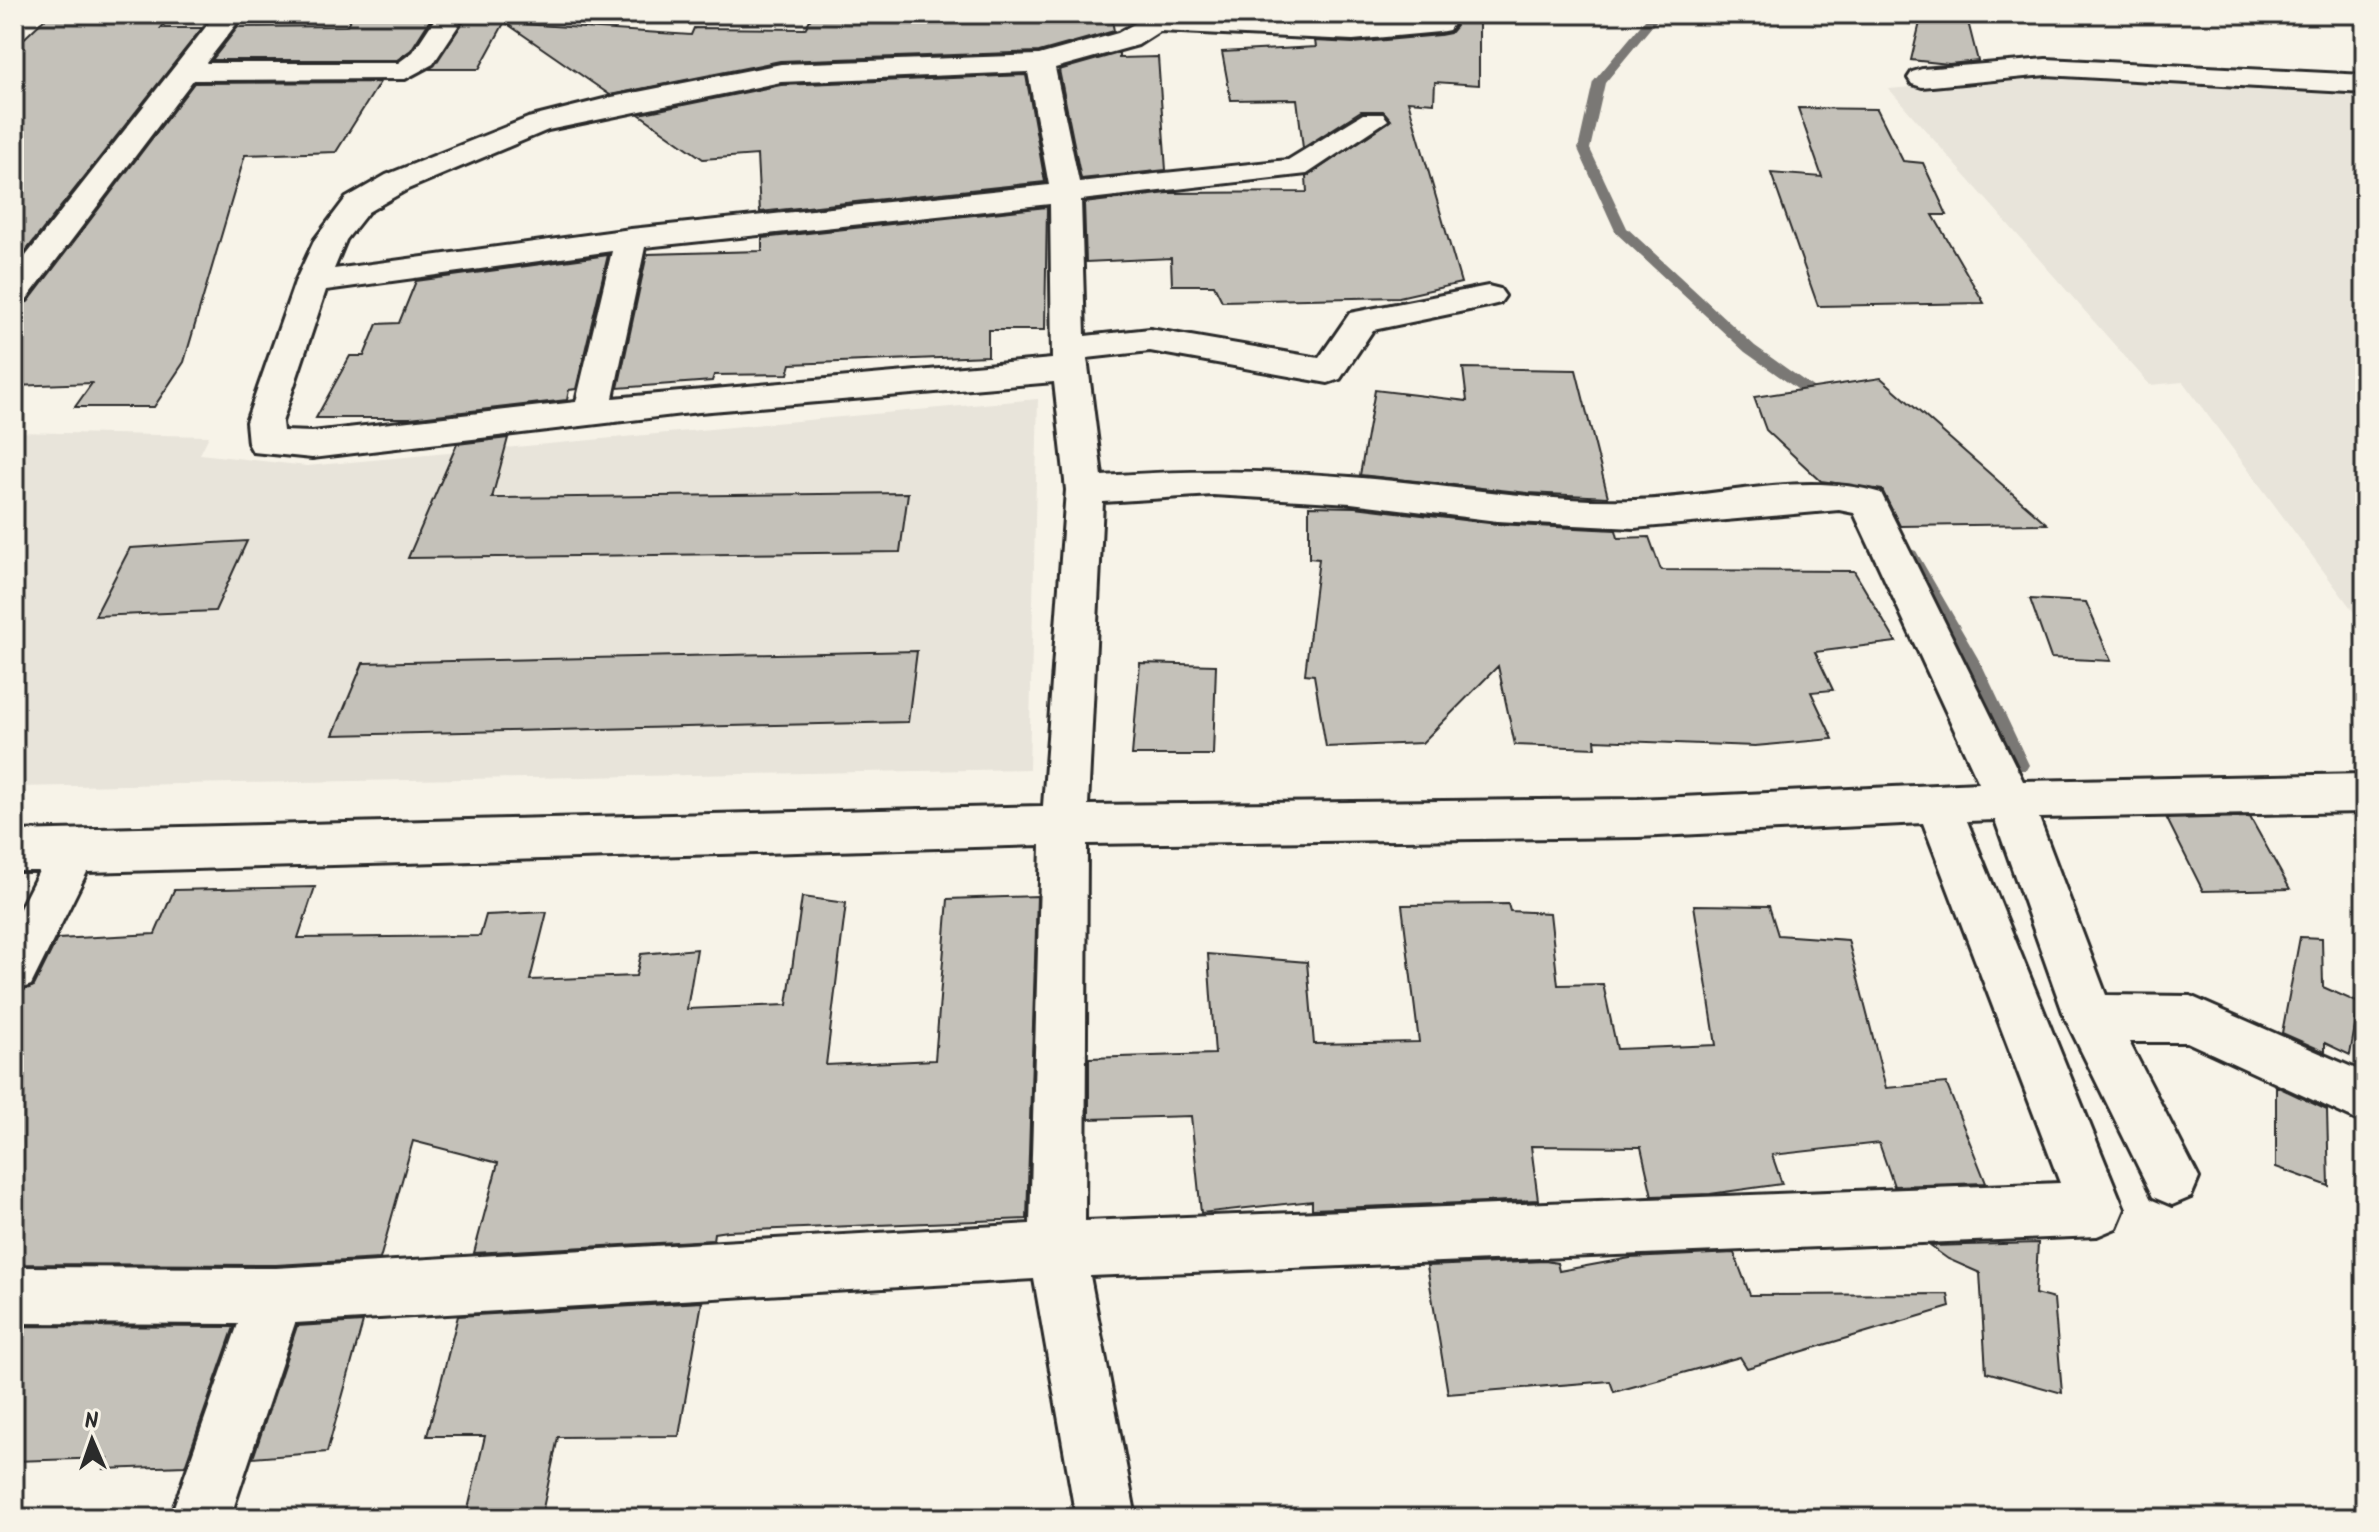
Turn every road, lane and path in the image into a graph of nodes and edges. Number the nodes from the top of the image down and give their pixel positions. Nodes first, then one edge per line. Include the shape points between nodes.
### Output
1 (230, 14) edge
2 (452, 14) edge
3 (1160, 17) edge
4 (1439, 24) dead end
5 (1040, 63) junction
6 (183, 72) junction
7 (1922, 78) dead end
8 (2365, 84) edge
9 (1373, 120) dead end
10 (1065, 190) junction
11 (631, 239) junction
12 (312, 282) junction
13 (14, 293) edge
14 (1488, 296) dead end
15 (1070, 359) junction
16 (592, 412) junction
17 (1085, 490) junction
18 (2365, 793) edge
19 (2010, 800) junction
20 (1938, 804) junction
21 (1064, 825) junction
22 (14, 851) edge
23 (73, 852) junction
24 (14, 969) edge
25 (2090, 1018) junction
26 (2365, 1099) edge
27 (2172, 1178) dead end
28 (1057, 1250) junction
29 (14, 1295) edge
30 (276, 1296) junction
31 (200, 1518) edge
32 (1106, 1518) edge

1 - 6 street
2 - 6 street via 423,58 405,71
3 - 4 street via 1353,32
3 - 5 street via 1128,39
5 - 10 street
5 - 12 street via 781,73 538,124 397,182 357,205 331,239
6 - 13 street
7 - 8 street via 2046,67
9 - 10 street via 1296,168
10 - 11 street
10 - 15 street
11 - 12 street
11 - 16 street
12 - 16 street via 264,422 266,443 312,445
14 - 15 street via 1362,321 1328,371 1150,340
15 - 16 street
15 - 17 street
17 - 19 street via 1213,482 1634,514 1839,496 1868,503
17 - 21 street
18 - 19 street
19 - 20 street
19 - 25 street
20 - 21 street via 1638,818
20 - 28 street via 2097,1209
21 - 23 street
21 - 28 street
22 - 23 street
23 - 24 street
25 - 26 street via 2190,1019
25 - 27 street
28 - 30 street
28 - 32 street
29 - 30 street
30 - 31 street

